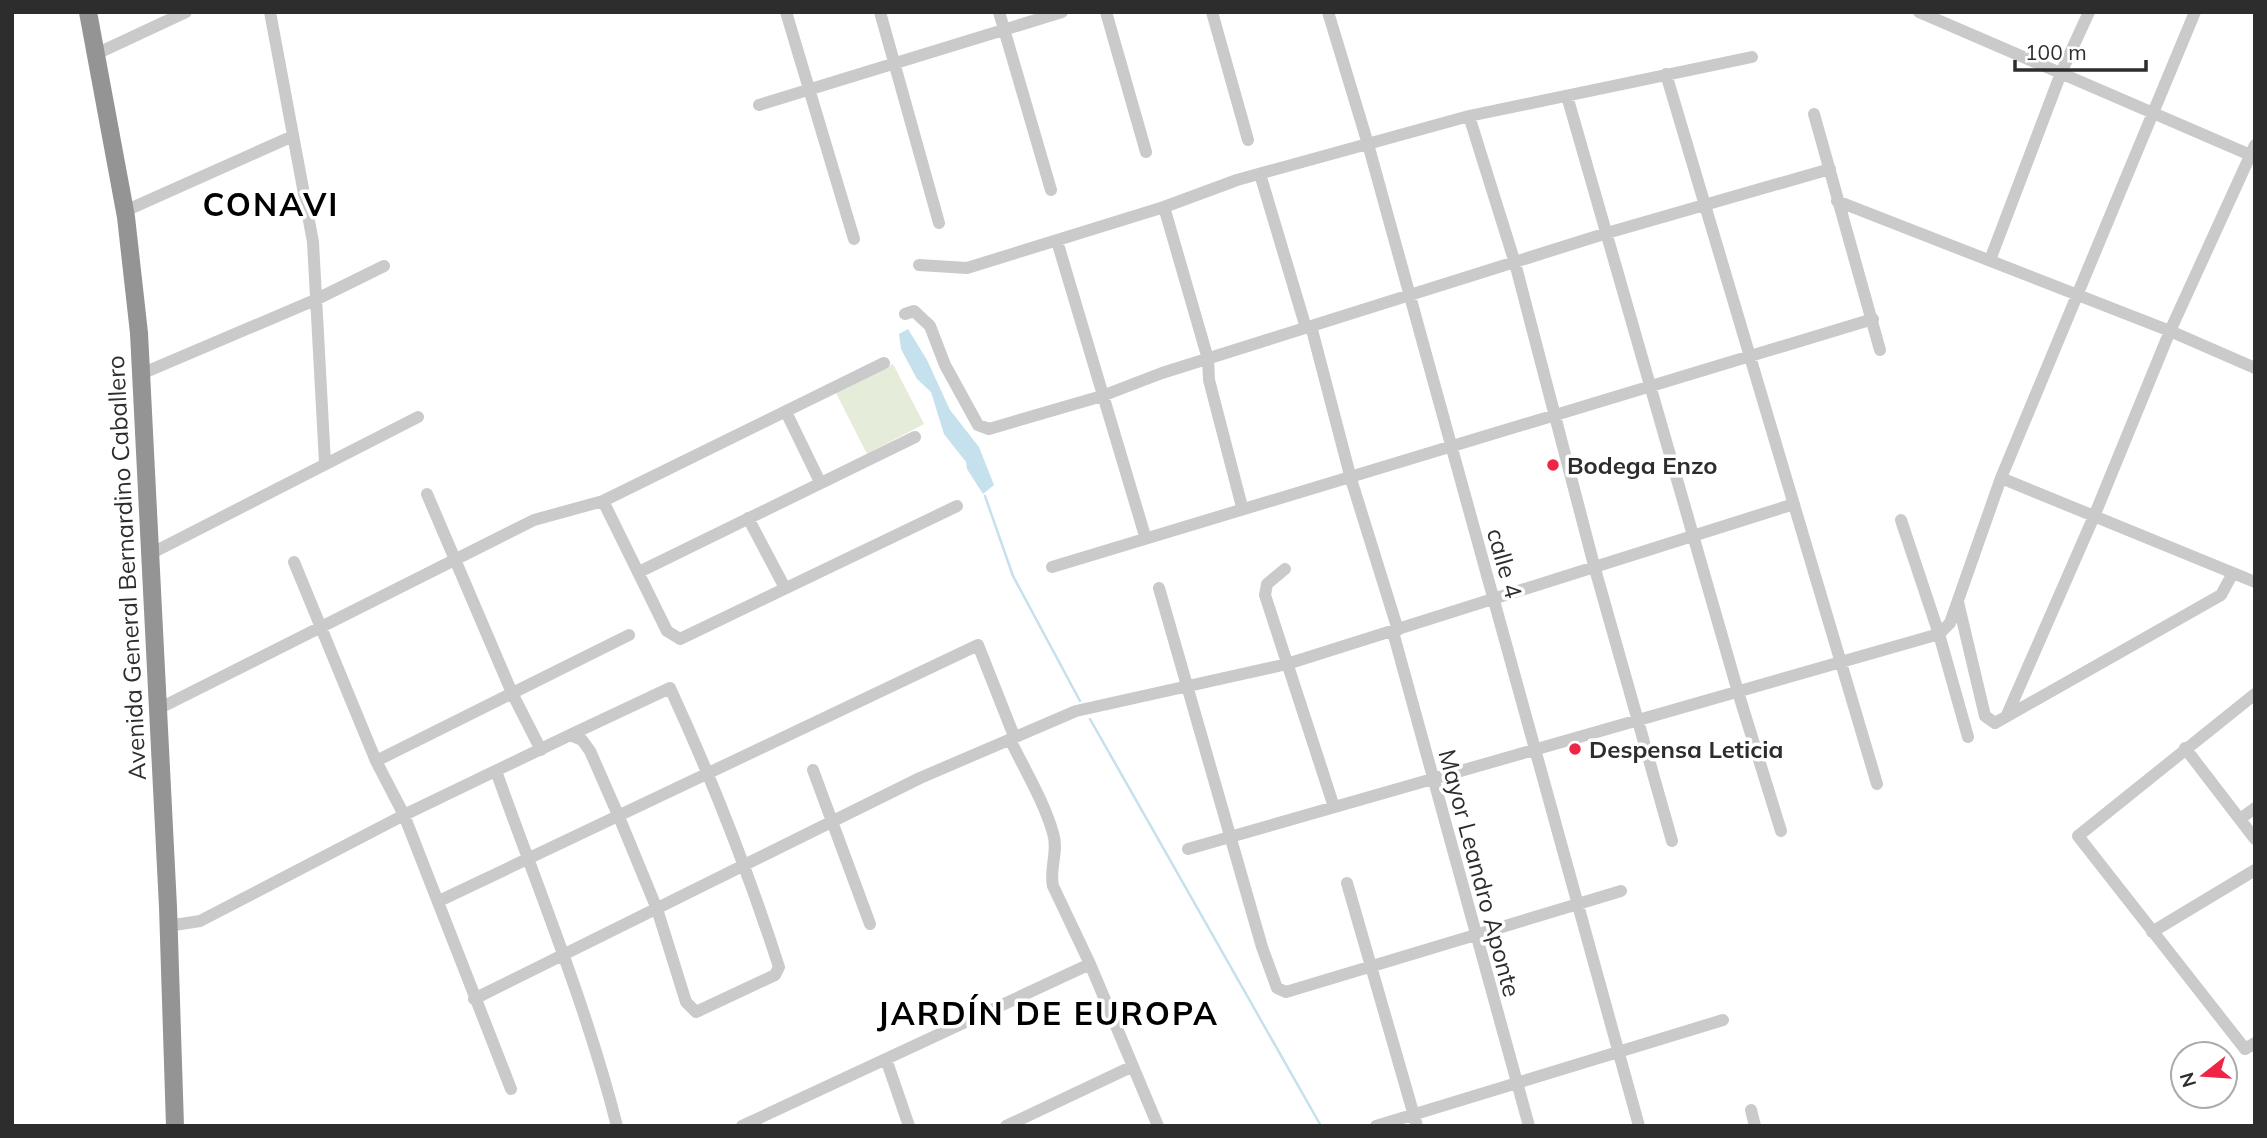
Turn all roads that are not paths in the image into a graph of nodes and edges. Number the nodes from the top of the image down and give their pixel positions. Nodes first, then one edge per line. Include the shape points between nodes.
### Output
1 (88, 12) edge
2 (186, 12) edge
3 (270, 12) edge
4 (786, 12) edge
5 (880, 12) edge
6 (999, 12) edge
7 (1062, 12) edge
8 (1106, 12) edge
9 (1212, 12) edge
10 (1328, 12) edge
11 (1919, 12) edge
12 (2090, 12) edge
13 (2195, 12) edge
14 (1004, 30) junction
15 (96, 54) junction
16 (1752, 57) dead end
17 (894, 64) junction
18 (1666, 74) junction
19 (2061, 74) junction
20 (809, 90) junction
21 (1567, 96) junction
22 (759, 105) dead end
23 (1814, 114) dead end
24 (2154, 114) junction
25 (1469, 116) junction
26 (293, 136) junction
27 (1248, 140) dead end
28 (1368, 144) junction
29 (1146, 152) dead end
30 (2253, 153) edge
31 (1830, 169) junction
32 (1260, 174) junction
33 (1051, 190) dead end
34 (1838, 201) junction
35 (1706, 206) junction
36 (1164, 207) junction
37 (125, 211) junction
38 (939, 223) dead end
39 (1607, 233) junction
40 (854, 239) dead end
41 (1057, 242) junction
42 (1990, 260) junction
43 (1515, 262) junction
44 (384, 265) dead end
45 (919, 265) dead end
46 (1409, 295) junction
47 (2078, 295) junction
48 (314, 300) junction
49 (905, 314) dead end
50 (1873, 319) junction
51 (1308, 327) junction
52 (2170, 331) junction
53 (1880, 350) dead end
54 (1751, 358) junction
55 (1208, 359) junction
56 (884, 363) dead end
57 (2255, 368) edge
58 (142, 374) junction
59 (1650, 386) junction
60 (1102, 396) junction
61 (786, 412) junction
62 (1554, 415) junction
63 (418, 417) dead end
64 (915, 437) dead end
65 (1451, 446) junction
66 (325, 463) junction
67 (2001, 478) junction
68 (1351, 479) junction
69 (820, 482) junction
70 (427, 494) dead end
71 (603, 501) junction
72 (1794, 505) junction
73 (957, 506) dead end
74 (1242, 508) junction
75 (2095, 514) junction
76 (748, 518) junction
77 (1901, 520) dead end
78 (1693, 535) junction
79 (1145, 536) junction
80 (150, 554) junction
81 (456, 560) junction
82 (294, 562) dead end
83 (1052, 567) dead end
84 (1285, 569) dead end
85 (1595, 569) junction
86 (639, 572) junction
87 (2233, 573) junction
88 (2255, 582) edge
89 (785, 588) junction
90 (1159, 588) dead end
91 (1493, 599) junction
92 (1958, 601) junction
93 (323, 626) junction
94 (1396, 631) junction
95 (629, 635) dead end
96 (1939, 635) junction
97 (1841, 662) junction
98 (1287, 664) junction
99 (1189, 687) junction
100 (1738, 692) junction
101 (512, 693) junction
102 (2255, 694) edge
103 (158, 709) junction
104 (2007, 715) junction
105 (1638, 722) junction
106 (570, 735) junction
107 (1968, 737) dead end
108 (1012, 738) junction
109 (2185, 748) junction
110 (541, 750) junction
111 (1535, 751) junction
112 (376, 761) junction
113 (813, 770) dead end
114 (496, 771) junction
115 (709, 771) junction
116 (1433, 778) junction
117 (1877, 784) dead end
118 (1334, 807) junction
119 (2255, 808) edge
120 (404, 815) junction
121 (619, 817) junction
122 (2240, 819) junction
123 (833, 821) junction
124 (1781, 831) dead end
125 (1231, 837) junction
126 (2255, 839) edge
127 (1672, 841) dead end
128 (1188, 849) dead end
129 (528, 860) junction
130 (745, 863) junction
131 (2255, 870) edge
132 (1348, 883) dead end
133 (1621, 891) dead end
134 (439, 901) junction
135 (1578, 903) junction
136 (657, 909) junction
137 (870, 924) dead end
138 (168, 926) junction
139 (2152, 932) junction
140 (1475, 936) junction
141 (565, 954) junction
142 (1090, 964) junction
143 (1372, 967) junction
144 (474, 999) junction
145 (1723, 1020) dead end
146 (2255, 1043) edge
147 (1617, 1051) junction
148 (886, 1059) junction
149 (1131, 1067) junction
150 (1516, 1083) junction
151 (511, 1089) dead end
152 (1751, 1110) dead end
153 (1416, 1120) edge
154 (175, 1126) edge
155 (617, 1126) edge
156 (742, 1126) edge
157 (909, 1126) edge
158 (1006, 1126) edge
159 (1158, 1126) edge
160 (1376, 1126) edge
161 (1529, 1126) edge
162 (1639, 1126) edge
163 (1755, 1126) edge

1 - 15 highway, Avenida General Bernardino Caballero
2 - 15 street
3 - 26 street
4 - 20 street
5 - 17 street
6 - 14 street
7 - 14 street
8 - 29 street
9 - 27 street
10 - 28 street, calle 4
11 - 19 street
12 - 19 street
13 - 24 street
14 - 17 street
14 - 33 street
15 - 37 highway, Avenida General Bernardino Caballero
16 - 18 street
17 - 20 street
17 - 38 street
18 - 21 street
18 - 35 street
19 - 24 street
19 - 42 street
20 - 22 street
20 - 40 street
21 - 25 street
21 - 39 street
23 - 31 street
24 - 30 street
24 - 47 street
25 - 28 street
25 - 43 street
26 - 37 street
26 - 48 street via 313,243
28 - 32 street
28 - 46 street, calle 4
30 - 52 street
31 - 34 street
31 - 35 street
32 - 36 street
32 - 51 street, Mayor Leandro Aponte
34 - 42 street
34 - 50 street
35 - 39 street
35 - 54 street
36 - 41 street
36 - 55 street
37 - 58 highway, Avenida General Bernardino Caballero
39 - 43 street
39 - 59 street
41 - 45 street via 967,268
41 - 60 street
42 - 47 street
43 - 46 street
43 - 62 street
44 - 48 street
46 - 51 street
46 - 65 street, calle 4
47 - 52 street
47 - 67 street
48 - 58 street
48 - 66 street
49 - 60 street via 914,311 930,326 945,365 978,425 989,429
50 - 53 street
50 - 54 street
51 - 55 street
51 - 68 street, Mayor Leandro Aponte
52 - 57 street
52 - 75 street
54 - 59 street
54 - 72 street
55 - 60 street
55 - 74 street via 1209,380
56 - 61 street
58 - 80 highway, Avenida General Bernardino Caballero
59 - 62 street
59 - 78 street
60 - 79 street
61 - 69 street
61 - 71 street
62 - 65 street
62 - 85 street
63 - 66 street
64 - 69 street
65 - 68 street
65 - 91 street, calle 4
66 - 80 street
67 - 75 street
67 - 92 street
68 - 74 street
68 - 94 street, Mayor Leandro Aponte
69 - 76 street
70 - 81 street
71 - 81 street via 534,520
71 - 86 street
72 - 78 street
72 - 97 street
73 - 89 street
74 - 79 street
75 - 87 street
75 - 104 street
76 - 86 street
76 - 89 street
77 - 96 street
78 - 85 street
78 - 100 street
79 - 83 street
80 - 103 highway, Avenida General Bernardino Caballero
81 - 93 street
81 - 101 street
82 - 93 street
84 - 98 street via 1267,584 1265,595
85 - 91 street
85 - 105 street
86 - 89 street via 667,631 680,639
87 - 88 street
87 - 104 street via 2221,595
90 - 99 street
91 - 94 street
91 - 111 street, calle 4
92 - 96 street via 1950,623
92 - 104 street via 1985,716 1995,723
93 - 103 street
93 - 112 street
94 - 98 street
94 - 116 street, Mayor Leandro Aponte
95 - 101 street
96 - 97 street
96 - 107 street
97 - 100 street
97 - 117 street
98 - 99 street
98 - 118 street
99 - 108 street via 1076,710
99 - 125 street
100 - 105 street
100 - 124 street
101 - 110 street
101 - 112 street
102 - 109 street
103 - 138 highway, Avenida General Bernardino Caballero
105 - 111 street
105 - 127 street
106 - 110 street
106 - 115 street via 670,688
106 - 121 street via 582,740 590,751
108 - 115 street via 978,645
108 - 123 street
108 - 142 street via 1054,834 1053,886
109 - 122 street
109 - 139 street via 2078,836
110 - 114 street
111 - 116 street
111 - 135 street, calle 4
112 - 120 street
113 - 123 street
114 - 120 street
114 - 129 street
115 - 121 street
115 - 130 street
116 - 118 street
116 - 140 street, Mayor Leandro Aponte
118 - 125 street
119 - 122 street
120 - 134 street
120 - 138 street via 201,921
121 - 129 street
121 - 136 street
122 - 126 street
123 - 130 street
123 - 137 street
125 - 128 street
125 - 143 street via 1277,988 1286,992
129 - 134 street
129 - 141 street
130 - 136 street
130 - 136 street via 779,967 775,975 696,1012 680,989
131 - 139 street
132 - 143 street
133 - 135 street
134 - 144 street
135 - 140 street
135 - 147 street, calle 4
136 - 141 street
138 - 154 highway, Avenida General Bernardino Caballero
139 - 146 street via 2245,1049
140 - 143 street
140 - 150 street, Mayor Leandro Aponte
141 - 144 street
141 - 155 street
142 - 148 street
142 - 149 street
143 - 153 street
144 - 151 street
145 - 147 street
147 - 150 street
147 - 162 street, calle 4
148 - 156 street
148 - 157 street
149 - 158 street
149 - 159 street
150 - 153 street
150 - 161 street, Mayor Leandro Aponte
152 - 163 street
153 - 160 street

